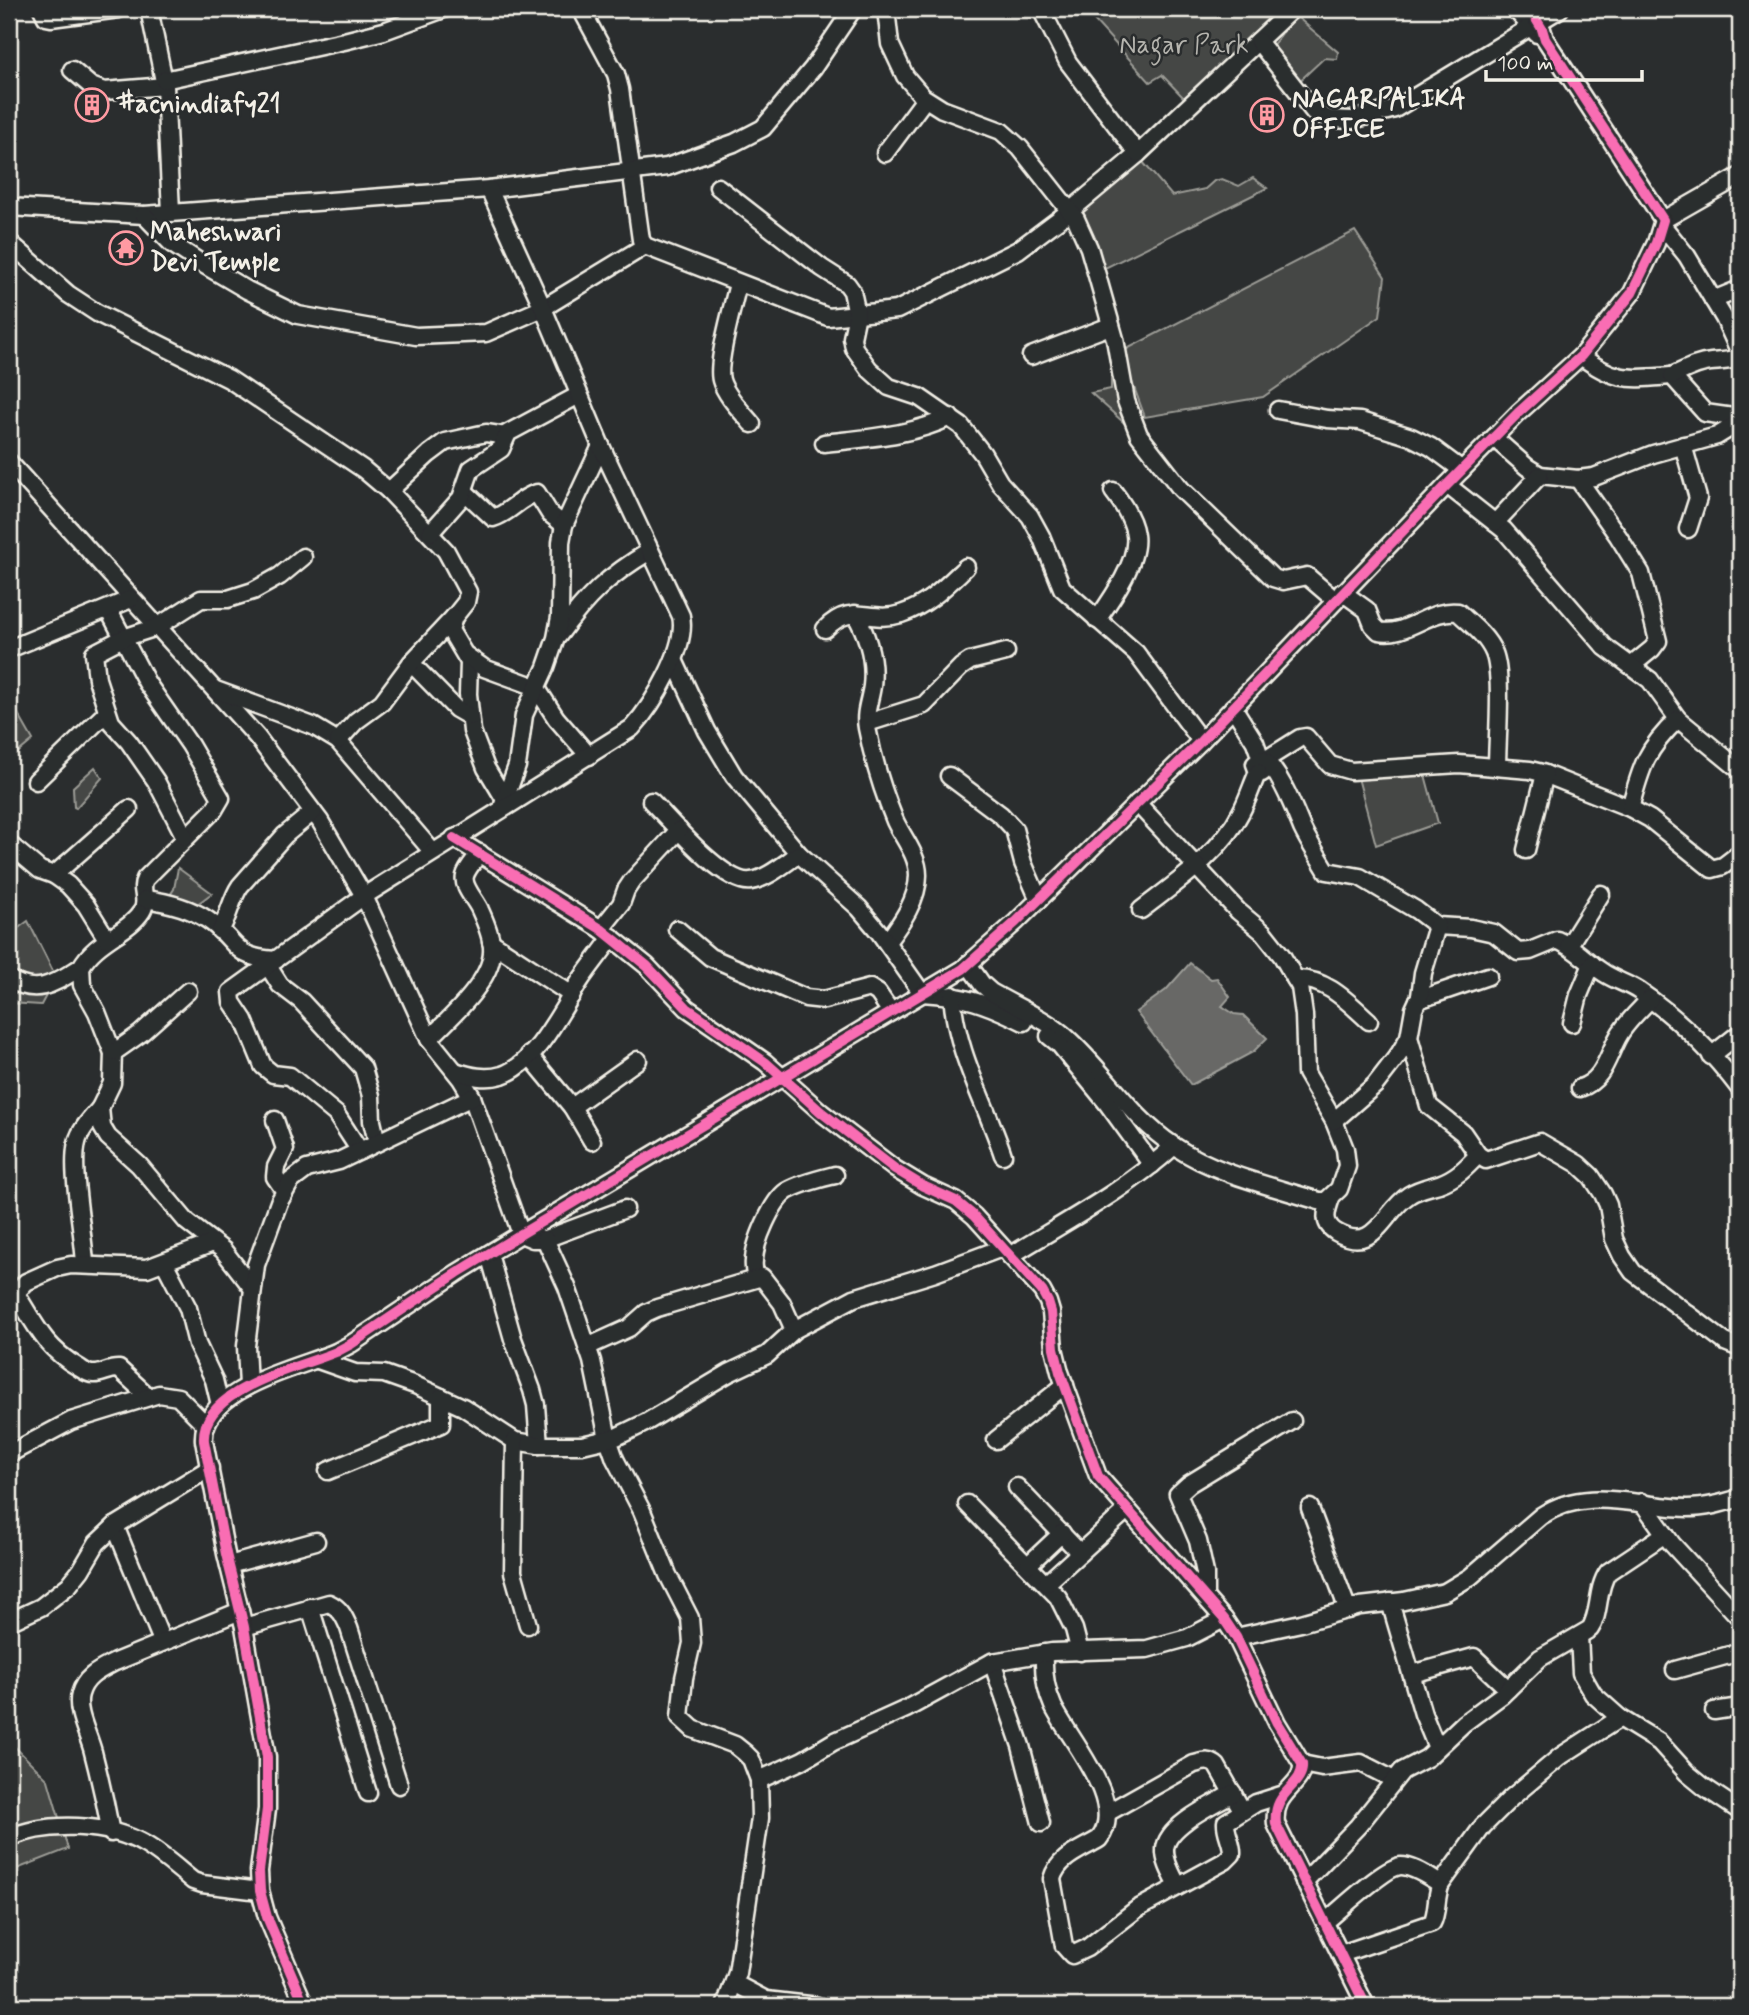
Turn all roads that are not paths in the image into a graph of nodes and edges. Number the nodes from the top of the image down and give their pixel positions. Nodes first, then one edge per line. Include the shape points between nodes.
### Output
1 (42, 9) edge
2 (119, 9) edge
3 (149, 9) edge
4 (444, 9) edge
5 (581, 9) edge
6 (853, 9) edge
7 (887, 9) edge
8 (1041, 9) edge
9 (1292, 9) edge
10 (1515, 9) edge
11 (1560, 9) edge
12 (1533, 19) edge
13 (1258, 41) junction
14 (72, 70) dead end
15 (165, 83) junction
16 (925, 99) junction
17 (885, 153) dead end
18 (1138, 154) junction
19 (633, 173) junction
20 (1740, 176) edge
21 (718, 187) dead end
22 (489, 189) junction
23 (9, 207) edge
24 (171, 212) junction
25 (1070, 212) junction
26 (144, 215) junction
27 (1663, 223) junction
28 (9, 242) edge
29 (645, 246) junction
30 (738, 283) junction
31 (1740, 289) edge
32 (1713, 300) junction
33 (543, 308) junction
34 (857, 314) junction
35 (1733, 323) edge
36 (1110, 326) junction
37 (1031, 356) dead end
38 (1581, 356) junction
39 (1740, 356) edge
40 (1672, 376) junction
41 (579, 395) junction
42 (1278, 411) dead end
43 (950, 417) junction
44 (1740, 420) edge
45 (752, 424) dead end
46 (506, 436) junction
47 (1494, 438) junction
48 (824, 443) dead end
49 (1683, 445) junction
50 (601, 446) junction
51 (9, 462) edge
52 (1462, 470) junction
53 (1540, 475) junction
54 (1578, 479) junction
55 (1447, 485) junction
56 (389, 491) junction
57 (1114, 491) dead end
58 (465, 492) junction
59 (1495, 523) junction
60 (564, 525) junction
61 (1688, 529) dead end
62 (430, 533) junction
63 (650, 551) junction
64 (303, 557) dead end
65 (966, 568) dead end
66 (1339, 596) junction
67 (131, 599) junction
68 (108, 608) junction
69 (855, 614) junction
70 (454, 618) junction
71 (1097, 620) junction
72 (157, 627) junction
73 (825, 629) dead end
74 (123, 638) junction
75 (556, 638) junction
76 (9, 649) edge
77 (1006, 652) dead end
78 (467, 656) junction
79 (674, 660) junction
80 (411, 663) junction
81 (1631, 666) junction
82 (536, 687) junction
83 (212, 688) junction
84 (1233, 707) junction
85 (107, 712) junction
86 (470, 717) junction
87 (1678, 719) junction
88 (867, 723) junction
89 (338, 741) junction
90 (1201, 741) junction
91 (589, 756) junction
92 (1263, 764) junction
93 (1497, 767) junction
94 (1740, 770) edge
95 (1545, 774) junction
96 (950, 776) dead end
97 (36, 781) dead end
98 (651, 801) dead end
99 (504, 803) junction
100 (1137, 803) junction
101 (130, 808) dead end
102 (1630, 808) junction
103 (313, 812) junction
104 (680, 830) junction
105 (185, 837) junction
106 (454, 838) junction
107 (9, 844) edge
108 (1526, 850) dead end
109 (432, 851) junction
110 (480, 853) junction
111 (1740, 853) edge
112 (799, 854) junction
113 (1196, 867) junction
114 (54, 875) junction
115 (1601, 894) dead end
116 (364, 896) junction
117 (145, 900) junction
118 (1039, 900) junction
119 (1141, 910) dead end
120 (1437, 926) junction
121 (677, 929) dead end
122 (220, 931) junction
123 (607, 933) junction
124 (107, 939) junction
125 (491, 942) junction
126 (887, 942) junction
127 (1569, 945) junction
128 (272, 963) junction
129 (968, 964) junction
130 (1592, 964) junction
131 (81, 967) junction
132 (1489, 976) dead end
133 (9, 979) edge
134 (1295, 979) junction
135 (188, 991) dead end
136 (922, 993) junction
137 (572, 995) junction
138 (952, 995) junction
139 (1650, 999) junction
140 (1418, 1000) junction
141 (891, 1012) junction
142 (1369, 1021) dead end
143 (1572, 1023) dead end
144 (1740, 1033) edge
145 (1409, 1037) junction
146 (429, 1039) junction
147 (113, 1053) junction
148 (529, 1055) junction
149 (1711, 1056) junction
150 (638, 1060) dead end
151 (455, 1071) junction
152 (782, 1079) junction
153 (1580, 1088) dead end
154 (1740, 1090) edge
155 (472, 1097) junction
156 (572, 1107) junction
157 (100, 1108) junction
158 (275, 1120) dead end
159 (1334, 1121) junction
160 (592, 1141) dead end
161 (376, 1142) junction
162 (1173, 1147) junction
163 (360, 1151) junction
164 (1003, 1155) dead end
165 (1478, 1155) junction
166 (1156, 1163) junction
167 (835, 1175) dead end
168 (284, 1190) junction
169 (1331, 1198) junction
170 (625, 1209) dead end
171 (521, 1234) junction
172 (545, 1239) junction
173 (213, 1243) junction
174 (1006, 1252) junction
175 (489, 1254) junction
176 (164, 1262) junction
177 (85, 1265) junction
178 (755, 1277) junction
179 (251, 1286) junction
180 (12, 1296) edge
181 (794, 1331) junction
182 (587, 1347) junction
183 (1740, 1348) edge
184 (318, 1360) junction
185 (248, 1386) junction
186 (1066, 1389) junction
187 (148, 1396) junction
188 (441, 1397) junction
189 (220, 1405) junction
190 (1292, 1421) dead end
191 (205, 1424) junction
192 (608, 1439) junction
193 (996, 1440) dead end
194 (515, 1441) junction
195 (539, 1444) junction
196 (9, 1454) edge
197 (210, 1468) junction
198 (328, 1471) dead end
199 (1017, 1487) dead end
200 (1740, 1498) edge
201 (1642, 1502) junction
202 (967, 1504) dead end
203 (1310, 1508) dead end
204 (1127, 1510) junction
205 (115, 1526) junction
206 (1062, 1533) junction
207 (1665, 1535) junction
208 (316, 1541) dead end
209 (1080, 1553) junction
210 (229, 1565) junction
211 (1028, 1565) junction
212 (1047, 1583) junction
213 (1205, 1596) junction
214 (1390, 1602) junction
215 (310, 1607) junction
216 (1348, 1610) junction
217 (1740, 1618) edge
218 (242, 1619) junction
219 (1224, 1619) junction
220 (9, 1622) edge
221 (528, 1625) dead end
222 (1579, 1636) junction
223 (1236, 1637) junction
224 (162, 1641) junction
225 (1080, 1651) junction
226 (1740, 1652) edge
227 (1044, 1653) junction
228 (992, 1662) junction
229 (1675, 1670) dead end
230 (1412, 1674) junction
231 (1508, 1689) junction
232 (1740, 1707) edge
233 (1714, 1711) dead end
234 (1620, 1718) junction
235 (1437, 1748) junction
236 (1302, 1764) junction
237 (759, 1780) junction
238 (1394, 1780) junction
239 (399, 1785) dead end
240 (368, 1793) dead end
241 (1233, 1793) junction
242 (1284, 1794) junction
243 (1242, 1810) junction
244 (1740, 1811) edge
245 (1107, 1813) junction
246 (1041, 1823) dead end
247 (111, 1833) junction
248 (9, 1838) edge
249 (1304, 1882) junction
250 (1441, 1884) junction
251 (1178, 1886) junction
252 (260, 1891) junction
253 (1325, 1922) junction
254 (1341, 1954) junction
255 (734, 1983) junction
256 (305, 2006) edge
257 (725, 2006) edge
258 (818, 2006) edge
259 (1366, 2006) edge

1 - 2 street via 51,19
3 - 15 street
4 - 15 street via 384,31
5 - 19 street via 620,89
6 - 19 street via 764,128 667,167
7 - 16 street via 890,44 905,76
8 - 18 street via 1068,62
9 - 13 street
10 - 12 street
11 - 12 street
12 - 13 street via 1395,110 1352,120 1329,119 1314,112
12 - 27 street
13 - 18 street
14 - 15 street via 96,89 125,91
15 - 24 street
16 - 17 street
16 - 25 street via 1001,131
18 - 25 street
19 - 22 street
19 - 29 street
20 - 27 street
21 - 34 street via 847,284
22 - 24 street
22 - 33 street
23 - 26 street
24 - 26 street
25 - 34 street via 1018,250 897,310
25 - 36 street via 1089,248
26 - 33 street via 172,244 201,263 298,315 416,336 446,336 486,332
27 - 32 street
27 - 38 street via 1632,293
28 - 56 street via 68,294 229,379
29 - 30 street
29 - 33 street
30 - 34 street via 828,317
30 - 45 street via 720,377
31 - 32 street
32 - 35 street
33 - 41 street
34 - 43 street via 854,348 869,369 889,387 919,397
35 - 39 street
36 - 37 street
36 - 66 street via 1126,401 1139,435 1165,471 1273,578 1307,576
38 - 40 street via 1597,369 1625,379
38 - 47 street
39 - 40 street via 1694,365
40 - 44 street via 1705,413
41 - 46 street
41 - 50 street
42 - 52 street via 1360,421 1411,437
43 - 48 street via 896,435
43 - 71 street via 967,432 1000,483 1030,516 1062,589
44 - 49 street via 1717,436
46 - 56 street via 486,433 445,442
46 - 58 street via 501,449 471,469
47 - 52 street
47 - 53 street
49 - 54 street
49 - 61 street via 1698,498
50 - 60 street
50 - 63 street
51 - 67 street
52 - 55 street
53 - 54 street
53 - 59 street
54 - 81 street via 1641,573 1658,641
55 - 59 street
55 - 66 street
56 - 62 street
57 - 71 street via 1133,526 1136,544 1121,583
58 - 60 street via 493,518 537,493 550,514
58 - 62 street
59 - 81 street via 1605,647
60 - 75 street
62 - 70 street via 446,551 468,592
63 - 75 street via 603,582
63 - 79 street via 681,616 682,636
64 - 72 street via 253,591 228,599 201,599
65 - 69 street via 927,603 904,614
66 - 84 street
66 - 93 street via 1367,610 1379,631 1396,632 1453,611 1483,635 1498,668
67 - 68 street
67 - 72 street
68 - 74 street
68 - 76 street
69 - 73 street via 835,619
69 - 88 street via 873,662
70 - 78 street via 450,630
70 - 80 street
71 - 90 street via 1136,653
72 - 74 street
72 - 83 street
74 - 85 street via 94,653
74 - 105 street via 220,794 217,806
75 - 82 street
77 - 88 street via 970,661 924,705
78 - 82 street via 484,668
78 - 86 street
79 - 91 street via 642,718
79 - 112 street via 727,765
80 - 86 street via 456,709
80 - 89 street via 382,702
81 - 87 street via 1650,680
82 - 91 street
82 - 99 street via 524,715 517,766
83 - 89 street via 313,726
83 - 103 street
84 - 90 street
84 - 92 street
85 - 97 street
85 - 105 street via 156,781
86 - 99 street via 480,753
87 - 94 street
87 - 102 street via 1645,756
88 - 126 street via 889,804 918,872 914,897
89 - 109 street
90 - 100 street
91 - 99 street
92 - 93 street via 1306,737 1338,769
92 - 113 street via 1241,813
92 - 120 street via 1277,775 1327,871 1360,877
93 - 95 street
95 - 102 street
95 - 108 street
96 - 118 street via 1014,830
98 - 104 street
99 - 106 street
100 - 113 street
100 - 118 street
101 - 114 street
102 - 111 street via 1712,869
103 - 116 street
103 - 122 street via 285,835 240,886
104 - 112 street via 723,872 740,880 763,877
104 - 123 street via 632,881
105 - 117 street via 145,879
106 - 109 street
106 - 110 street
107 - 114 street via 40,870
109 - 116 street
110 - 123 street
110 - 125 street via 464,880
112 - 126 street via 850,898
113 - 119 street
113 - 134 street via 1263,932
114 - 124 street via 86,905
115 - 127 street
116 - 128 street
116 - 146 street
117 - 122 street via 194,911
117 - 124 street via 141,913
118 - 129 street
120 - 127 street via 1494,933 1524,953 1557,940
120 - 140 street
121 - 141 street via 710,957 806,998 824,1000 870,988
122 - 128 street via 247,956
123 - 137 street
123 - 152 street via 687,1008
124 - 131 street
125 - 137 street
125 - 146 street via 485,975
126 - 136 street
127 - 130 street
128 - 161 street via 281,985 363,1068
128 - 163 street via 230,995 262,1066 273,1074 290,1076 327,1107 342,1121
129 - 136 street
129 - 162 street via 991,992 1065,1035 1130,1110
130 - 139 street
130 - 143 street
131 - 133 street via 41,988
131 - 147 street via 82,985
132 - 140 street
134 - 142 street via 1325,985
134 - 159 street via 1303,1001 1306,1073
135 - 147 street
136 - 138 street
136 - 141 street
137 - 148 street
138 - 164 street via 964,1060
138 - 166 street via 983,1002 1059,1044
139 - 149 street
139 - 153 street via 1618,1037 1602,1071
140 - 145 street
141 - 152 street
144 - 149 street
145 - 159 street via 1375,1085
145 - 165 street via 1428,1104 1463,1133
146 - 151 street
147 - 157 street via 112,1083
148 - 151 street via 511,1071 492,1077
148 - 156 street
149 - 154 street
150 - 156 street
151 - 155 street
152 - 171 street
152 - 174 street via 895,1169 964,1207
155 - 161 street
155 - 171 street
156 - 160 street
157 - 173 street via 108,1137 139,1165 187,1222
157 - 177 street via 84,1126 76,1146
158 - 168 street via 285,1149 274,1172
159 - 169 street via 1347,1166
161 - 163 street
162 - 166 street
162 - 169 street via 1222,1169 1319,1201
163 - 168 street via 307,1169
165 - 169 street via 1452,1178 1406,1197 1365,1238 1346,1236 1329,1227 1326,1213
165 - 183 street via 1486,1160 1540,1142 1578,1164 1603,1194 1615,1239 1633,1272 1725,1342
166 - 174 street
167 - 178 street via 779,1198 757,1245
168 - 179 street
170 - 172 street
171 - 172 street
171 - 175 street
172 - 182 street
173 - 176 street
173 - 179 street
174 - 181 street via 854,1298
174 - 186 street via 1048,1302
175 - 184 street via 351,1344
175 - 195 street via 536,1405
176 - 177 street via 136,1269
176 - 189 street via 188,1308
177 - 180 street via 57,1268 26,1282
178 - 181 street via 766,1280
178 - 182 street via 657,1308 629,1328
179 - 185 street via 245,1361
180 - 187 street via 56,1352 88,1373 119,1368
181 - 192 street via 766,1355
182 - 192 street
184 - 185 street
184 - 188 street via 355,1373 394,1377
185 - 189 street
186 - 193 street
186 - 204 street via 1098,1476
187 - 191 street via 178,1397
187 - 196 street via 71,1421
188 - 194 street
188 - 198 street via 441,1424
189 - 191 street
190 - 213 street via 1178,1494 1198,1541
191 - 197 street
192 - 195 street via 582,1445
192 - 237 street via 691,1618 692,1643 680,1717 694,1729 735,1745 751,1759
194 - 195 street
194 - 221 street via 513,1572
197 - 205 street
197 - 210 street
199 - 206 street
200 - 201 street via 1705,1507
201 - 207 street
201 - 214 street via 1595,1499 1560,1506 1457,1587 1433,1596
202 - 211 street
203 - 216 street
204 - 209 street
204 - 213 street
205 - 220 street via 97,1543 69,1585 41,1607
205 - 224 street
206 - 209 street
206 - 211 street
207 - 217 street
207 - 222 street via 1608,1572 1593,1625
208 - 210 street
209 - 212 street
210 - 218 street
211 - 212 street
212 - 225 street via 1066,1610
213 - 219 street
214 - 216 street
214 - 230 street
215 - 218 street
215 - 239 street via 329,1603 343,1614
215 - 240 street
216 - 223 street
218 - 224 street
218 - 252 street via 268,1773
219 - 223 street
219 - 225 street via 1162,1646
222 - 231 street via 1540,1658
222 - 234 street via 1584,1680 1592,1694
223 - 236 street
224 - 247 street via 97,1671 79,1696
225 - 227 street
226 - 229 street
227 - 228 street
227 - 245 street via 1045,1686 1098,1782
228 - 237 street
228 - 246 street
230 - 231 street via 1474,1657
230 - 235 street
231 - 235 street
232 - 233 street
234 - 244 street via 1659,1742 1687,1773
234 - 250 street via 1552,1763 1511,1798 1483,1826
235 - 238 street
236 - 238 street via 1322,1768 1361,1763
236 - 242 street via 1300,1777
237 - 255 street via 760,1818
238 - 249 street
241 - 243 street
241 - 245 street via 1217,1766 1205,1761
241 - 251 street via 1182,1824 1167,1842 1164,1850
242 - 243 street
242 - 249 street via 1275,1813 1276,1824
243 - 251 street via 1226,1822 1233,1854
245 - 251 street via 1099,1839 1060,1863 1052,1879 1067,1951 1078,1954 1137,1909
247 - 248 street via 76,1826 48,1827
247 - 252 street via 146,1845 202,1884
249 - 253 street
250 - 253 street via 1410,1868 1395,1867
250 - 254 street via 1432,1923
252 - 256 street
253 - 254 street
254 - 259 street
255 - 257 street
255 - 258 street via 766,2000

